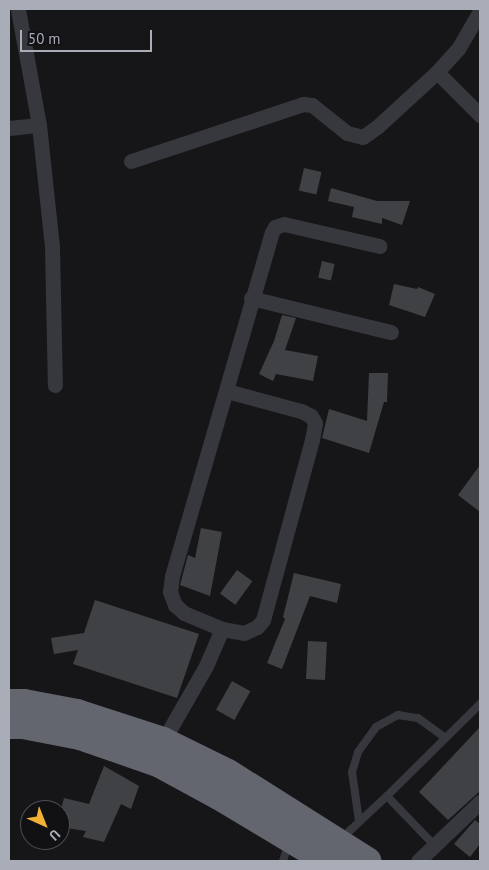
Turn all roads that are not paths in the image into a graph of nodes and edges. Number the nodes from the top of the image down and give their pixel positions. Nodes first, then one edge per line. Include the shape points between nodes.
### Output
1 (18, 9) edge
2 (480, 12) edge
3 (437, 72) junction
4 (480, 115) edge
5 (39, 125) junction
6 (9, 128) edge
7 (131, 161) dead end
8 (378, 246) dead end
9 (251, 298) junction
10 (391, 332) dead end
11 (55, 385) dead end
12 (227, 391) junction
13 (222, 629) junction
14 (480, 704) edge
15 (9, 721) edge
16 (446, 738) junction
17 (163, 740) junction
18 (387, 796) junction
19 (480, 802) edge
20 (359, 821) junction
21 (434, 845) junction
22 (287, 850) edge
23 (332, 852) edge
24 (367, 861) edge
25 (418, 861) edge

1 - 5 street
2 - 3 street via 458,49
3 - 4 street
3 - 7 street via 363,137 347,133 312,105 303,104
5 - 6 street
5 - 11 street via 52,247
8 - 9 street via 280,224 272,232
9 - 10 street
9 - 12 street
12 - 13 street via 170,592 175,605 184,613
12 - 13 street via 301,411 311,416 315,423 263,620 257,627 244,632
13 - 17 street via 206,666
14 - 16 lane
15 - 17 highway via 24,704 77,713
15 - 22 highway via 80,736 158,763
16 - 18 lane
16 - 20 lane via 418,718 398,715 376,727 358,752 352,772
17 - 23 highway via 228,773
18 - 20 lane
18 - 21 lane
19 - 21 street
20 - 23 lane
21 - 25 street
22 - 23 highway
23 - 24 highway

